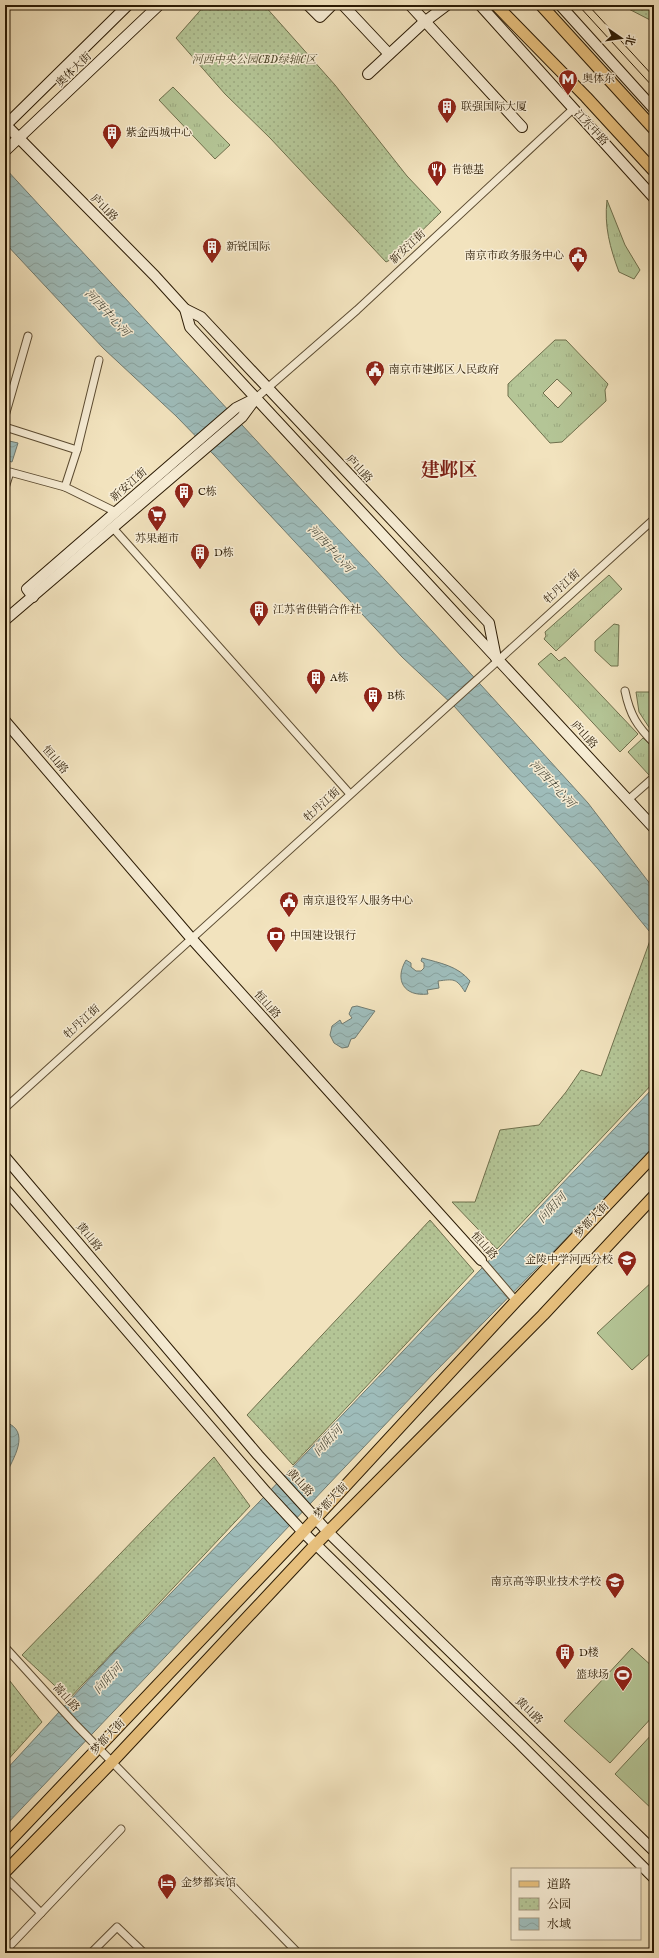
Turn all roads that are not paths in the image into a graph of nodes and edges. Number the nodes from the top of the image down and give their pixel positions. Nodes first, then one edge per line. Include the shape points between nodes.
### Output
1 (128, 5) edge
2 (159, 5) edge
3 (308, 5) edge
4 (332, 5) edge
5 (343, 5) edge
6 (410, 5) edge
7 (446, 5) edge
8 (480, 5) edge
9 (496, 5) edge
10 (541, 5) edge
11 (560, 5) edge
12 (425, 22) junction
13 (389, 54) junction
14 (368, 74) dead end
15 (573, 109) junction
16 (654, 109) edge
17 (5, 125) edge
18 (522, 127) dead end
19 (654, 129) edge
20 (19, 140) junction
21 (5, 151) edge
22 (654, 171) edge
23 (654, 198) edge
24 (185, 309) junction
25 (28, 336) dead end
26 (99, 360) dead end
27 (267, 388) junction
28 (256, 398) junction
29 (5, 416) edge
30 (5, 427) edge
31 (77, 450) junction
32 (192, 452) junction
33 (65, 487) junction
34 (5, 488) edge
35 (116, 512) junction
36 (654, 519) edge
37 (113, 528) junction
38 (33, 596) junction
39 (5, 620) edge
40 (497, 660) junction
41 (625, 691) dead end
42 (5, 721) edge
43 (654, 743) edge
44 (654, 777) edge
45 (350, 794) junction
46 (628, 800) junction
47 (654, 828) edge
48 (191, 938) junction
49 (5, 1108) edge
50 (654, 1155) edge
51 (5, 1157) edge
52 (5, 1189) edge
53 (654, 1196) edge
54 (481, 1260) joint
55 (516, 1301) junction
56 (316, 1517) junction
57 (303, 1532) junction
58 (328, 1532) junction
59 (315, 1545) junction
60 (5, 1647) edge
61 (98, 1747) junction
62 (112, 1762) junction
63 (121, 1829) dead end
64 (5, 1846) edge
65 (654, 1851) edge
66 (5, 1872) edge
67 (5, 1877) edge
68 (654, 1878) edge
69 (41, 1913) junction
70 (5, 1950) edge
71 (91, 1953) edge
72 (144, 1953) edge
73 (298, 1953) edge

1 - 17 main road, 奥体大街
2 - 20 main road, 奥体大街
3 - 4 main road via 320,17
5 - 13 main road
6 - 12 main road
7 - 12 main road
8 - 15 main road, 江东中路
9 - 22 main road, 江东中路
10 - 19 main road
11 - 16 main road
12 - 13 main road
12 - 18 main road
13 - 14 main road
15 - 23 main road, 江东中路
15 - 27 street, 新安江街 via 357,310
17 - 20 main road, 庐山路
20 - 21 main road, 奥体大街
20 - 24 main road, 庐山路
24 - 27 main road, 庐山路 via 201,317
24 - 28 main road, 庐山路 via 190,327
25 - 29 street
26 - 31 street
27 - 28 street, 新安江街
27 - 40 main road, 庐山路 via 489,623
28 - 32 main road, 新安江街 via 236,408
28 - 32 main road, 新安江街 via 242,417
28 - 40 main road, 庐山路
30 - 31 street
31 - 33 street
32 - 35 main road, 新安江街
32 - 37 main road, 新安江街
33 - 34 street via 10,472
33 - 35 street
35 - 38 main road, 新安江街 via 27,589
36 - 40 street, 牡丹江街
37 - 38 main road, 新安江街
37 - 45 street
38 - 39 main road, 新安江街
40 - 45 street, 牡丹江街
40 - 46 main road, 庐山路
41 - 43 street via 628,709 641,730
42 - 48 main road, 恒山路
44 - 46 street
45 - 48 street, 牡丹江街
46 - 47 main road, 庐山路
48 - 49 street, 牡丹江街
48 - 54 main road, 恒山路
50 - 55 main road, 梦都大街
51 - 56 main road, 黄山路 via 278,1478
52 - 57 main road
53 - 58 main road, 梦都大街 via 543,1315
54 - 55 street, 恒山路
55 - 56 main road, 梦都大街
56 - 57 main road, 梦都大街
56 - 58 main road, 黄山路
57 - 59 main road
57 - 61 main road, 梦都大街
58 - 59 main road, 梦都大街
58 - 65 main road, 黄山路
59 - 62 main road, 梦都大街
59 - 68 main road
60 - 61 street, 嵩山路
61 - 62 street, 嵩山路
61 - 64 main road, 梦都大街
62 - 66 main road, 梦都大街
62 - 73 street, 嵩山路
63 - 69 street
67 - 69 street
69 - 70 street
71 - 72 street via 117,1927

